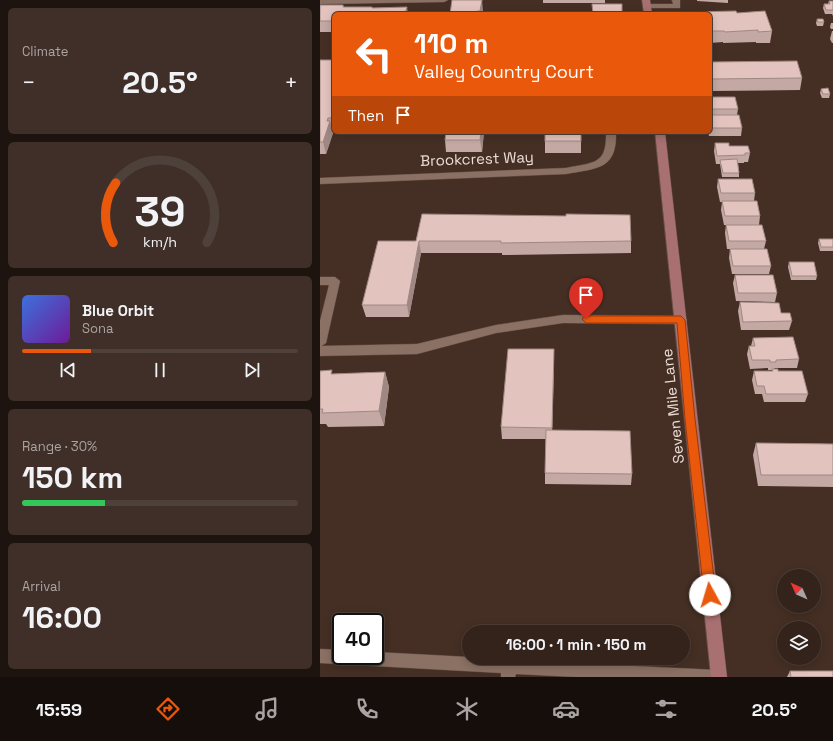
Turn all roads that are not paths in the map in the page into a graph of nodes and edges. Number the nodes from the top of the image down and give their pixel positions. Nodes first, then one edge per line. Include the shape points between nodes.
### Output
1 (444, 0) edge
2 (676, 0) edge
3 (320, 2) edge
4 (647, 7) edge
5 (610, 134) edge
6 (660, 134) edge
7 (320, 181) edge
8 (320, 281) edge
9 (681, 320) junction
10 (320, 343) edge
11 (320, 351) edge
12 (320, 656) edge
13 (509, 671) edge
14 (642, 675) edge
15 (718, 677) edge

1 - 3 street
2 - 4 lane via 677,6
5 - 7 street, Brookcrest Way via 611,148 603,160 566,171
6 - 9 street, Seven Mile Lane
8 - 10 lane via 335,281
9 - 11 street via 563,319 496,329 417,349
9 - 15 street, Seven Mile Lane
12 - 13 lane
13 - 14 lane
14 - 15 lane

